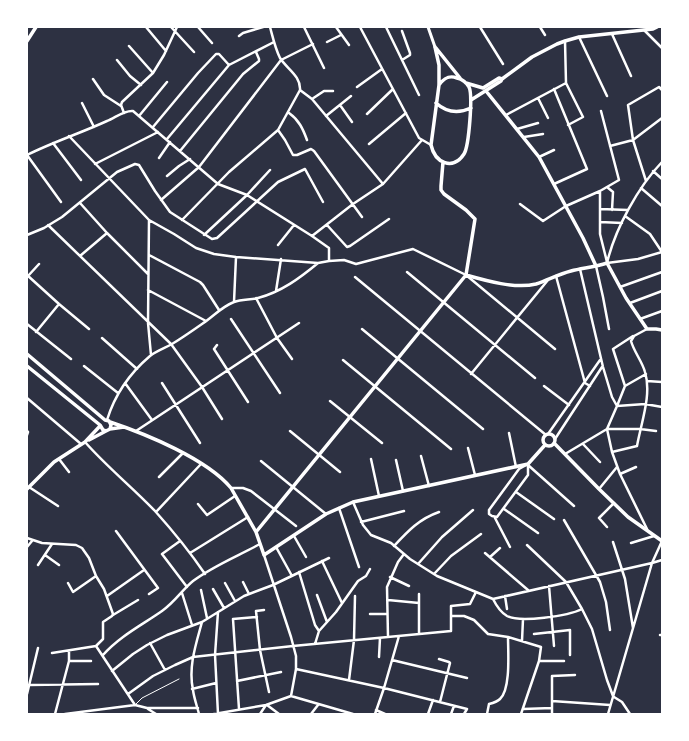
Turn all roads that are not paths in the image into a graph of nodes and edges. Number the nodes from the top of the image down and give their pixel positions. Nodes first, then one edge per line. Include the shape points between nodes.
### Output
1 (36, 27) edge
2 (146, 27) edge
3 (171, 27) edge
4 (177, 27) edge
5 (198, 27) edge
6 (263, 27) edge
7 (270, 27) edge
8 (304, 27) edge
9 (336, 27) edge
10 (361, 27) edge
11 (386, 27) edge
12 (428, 27) edge
13 (480, 27) edge
14 (540, 27) edge
15 (657, 27) edge
16 (644, 30) junction
17 (175, 31) junction
18 (402, 31) dead end
19 (612, 34) junction
20 (341, 35) junction
21 (545, 35) dead end
22 (239, 36) dead end
23 (579, 38) junction
24 (565, 41) junction
25 (27, 42) edge
26 (274, 42) junction
27 (327, 42) dead end
28 (212, 43) dead end
29 (313, 44) junction
30 (349, 45) dead end
31 (129, 46) dead end
32 (435, 47) junction
33 (662, 48) edge
34 (166, 51) junction
35 (194, 52) dead end
36 (256, 52) junction
37 (117, 60) dead end
38 (281, 60) junction
39 (402, 60) junction
40 (502, 64) dead end
41 (229, 65) junction
42 (324, 68) dead end
43 (382, 69) junction
44 (153, 73) junction
45 (631, 76) dead end
46 (93, 79) dead end
47 (461, 79) junction
48 (502, 79) junction
49 (167, 82) dead end
50 (466, 82) junction
51 (566, 82) junction
52 (141, 85) junction
53 (439, 85) junction
54 (357, 88) dead end
55 (393, 89) junction
56 (554, 89) junction
57 (300, 90) junction
58 (662, 90) edge
59 (333, 91) dead end
60 (486, 91) junction
61 (419, 95) dead end
62 (351, 96) dead end
63 (606, 96) dead end
64 (538, 98) junction
65 (312, 99) junction
66 (471, 100) junction
67 (82, 103) dead end
68 (436, 103) junction
69 (340, 105) junction
70 (122, 107) junction
71 (470, 108) junction
72 (600, 111) dead end
73 (124, 113) junction
74 (289, 113) junction
75 (406, 113) junction
76 (367, 114) dead end
77 (506, 115) junction
78 (139, 116) junction
79 (326, 116) junction
80 (548, 118) dead end
81 (662, 118) edge
82 (352, 122) dead end
83 (538, 123) dead end
84 (568, 125) junction
85 (94, 127) junction
86 (152, 127) junction
87 (517, 129) junction
88 (278, 130) junction
89 (158, 132) junction
90 (543, 134) dead end
91 (69, 136) junction
92 (523, 137) junction
93 (167, 139) junction
94 (307, 140) dead end
95 (422, 140) junction
96 (633, 140) junction
97 (170, 142) junction
98 (53, 143) junction
99 (369, 144) dead end
100 (431, 145) junction
101 (610, 146) junction
102 (554, 150) dead end
103 (180, 151) junction
104 (27, 155) edge
105 (539, 157) junction
106 (159, 158) dead end
107 (190, 159) junction
108 (443, 162) junction
109 (662, 162) edge
110 (95, 164) junction
111 (198, 167) junction
112 (270, 170) dead end
113 (653, 171) junction
114 (167, 176) dead end
115 (109, 178) junction
116 (662, 179) edge
117 (81, 180) dead end
118 (646, 181) junction
119 (218, 184) junction
120 (383, 184) junction
121 (554, 184) junction
122 (607, 187) junction
123 (641, 188) junction
124 (600, 191) junction
125 (247, 195) junction
126 (161, 200) junction
127 (257, 201) junction
128 (61, 202) dead end
129 (80, 202) junction
130 (323, 202) dead end
131 (353, 204) junction
132 (520, 204) dead end
133 (566, 206) junction
134 (662, 206) edge
135 (600, 209) junction
136 (612, 210) junction
137 (628, 210) junction
138 (626, 216) junction
139 (362, 217) dead end
140 (388, 219) dead end
141 (149, 220) junction
142 (182, 220) junction
143 (600, 222) junction
144 (622, 223) junction
145 (48, 225) junction
146 (294, 225) junction
147 (327, 225) junction
148 (107, 234) junction
149 (27, 235) edge
150 (204, 235) junction
151 (312, 236) junction
152 (278, 245) dead end
153 (662, 252) edge
154 (148, 255) junction
155 (80, 256) junction
156 (236, 257) junction
157 (280, 259) junction
158 (329, 261) junction
159 (318, 263) junction
160 (607, 263) junction
161 (39, 264) dead end
162 (596, 266) junction
163 (580, 269) junction
164 (407, 272) dead end
165 (662, 272) edge
166 (148, 274) junction
167 (28, 275) edge
168 (466, 275) junction
169 (556, 276) junction
170 (355, 277) dead end
171 (549, 280) junction
172 (620, 287) junction
173 (148, 290) junction
174 (276, 291) junction
175 (662, 291) edge
176 (256, 298) junction
177 (234, 302) junction
178 (444, 303) junction
179 (59, 304) junction
180 (629, 304) junction
181 (219, 310) junction
182 (662, 311) edge
183 (517, 318) junction
184 (231, 319) dead end
185 (640, 319) junction
186 (206, 321) junction
187 (148, 323) junction
188 (299, 323) dead end
189 (27, 324) edge
190 (89, 329) dead end
191 (362, 329) dead end
192 (609, 329) dead end
193 (647, 329) junction
194 (662, 330) edge
195 (36, 332) junction
196 (420, 332) junction
197 (634, 336) junction
198 (102, 338) dead end
199 (277, 338) junction
200 (171, 344) junction
201 (217, 345) dead end
202 (495, 345) junction
203 (555, 349) dead end
204 (27, 354) edge
205 (151, 354) junction
206 (253, 354) junction
207 (70, 359) dead end
208 (292, 359) dead end
209 (398, 359) junction
210 (343, 360) dead end
211 (601, 360) junction
212 (27, 366) edge
213 (84, 366) dead end
214 (603, 367) junction
215 (137, 369) junction
216 (227, 370) junction
217 (471, 374) junction
218 (646, 374) junction
219 (535, 378) dead end
220 (647, 381) junction
221 (662, 382) edge
222 (125, 383) junction
223 (162, 383) dead end
224 (585, 383) junction
225 (544, 386) dead end
226 (590, 386) junction
227 (625, 386) junction
228 (202, 387) junction
229 (375, 387) junction
230 (118, 392) junction
231 (280, 393) dead end
232 (27, 398) edge
233 (330, 401) dead end
234 (248, 402) dead end
235 (176, 404) junction
236 (645, 404) junction
237 (569, 405) junction
238 (617, 406) junction
239 (662, 407) edge
240 (350, 417) junction
241 (222, 419) dead end
242 (152, 420) junction
243 (108, 421) junction
244 (100, 426) junction
245 (125, 427) junction
246 (110, 429) junction
247 (482, 429) dead end
248 (607, 429) junction
249 (640, 429) junction
250 (27, 431) edge
251 (106, 431) junction
252 (136, 431) junction
253 (290, 431) dead end
254 (656, 431) dead end
255 (509, 433) dead end
256 (547, 434) junction
257 (27, 435) edge
258 (554, 441) junction
259 (85, 442) junction
260 (200, 443) dead end
261 (382, 443) dead end
262 (583, 444) junction
263 (545, 445) junction
264 (468, 448) dead end
265 (451, 449) dead end
266 (612, 452) junction
267 (183, 453) junction
268 (564, 454) junction
269 (319, 455) junction
270 (421, 456) dead end
271 (59, 458) junction
272 (371, 459) dead end
273 (396, 460) dead end
274 (261, 461) dead end
275 (600, 462) dead end
276 (201, 464) junction
277 (528, 464) junction
278 (617, 466) junction
279 (516, 467) junction
280 (636, 467) dead end
281 (69, 472) dead end
282 (340, 472) dead end
283 (620, 474) junction
284 (475, 476) junction
285 (159, 477) dead end
286 (429, 486) junction
287 (293, 487) junction
288 (28, 488) edge
289 (231, 488) junction
290 (598, 489) junction
291 (403, 491) junction
292 (516, 492) junction
293 (235, 496) junction
294 (379, 496) junction
295 (353, 502) junction
296 (614, 503) junction
297 (198, 504) dead end
298 (58, 506) dead end
299 (574, 506) dead end
300 (339, 508) junction
301 (275, 509) junction
302 (504, 509) junction
303 (473, 510) dead end
304 (404, 511) dead end
305 (156, 512) junction
306 (439, 512) dead end
307 (326, 514) junction
308 (248, 517) junction
309 (495, 518) junction
310 (554, 519) dead end
311 (564, 520) dead end
312 (362, 522) junction
313 (296, 526) dead end
314 (608, 527) dead end
315 (647, 530) junction
316 (116, 531) dead end
317 (256, 532) junction
318 (538, 533) dead end
319 (481, 534) dead end
320 (655, 535) junction
321 (294, 536) junction
322 (27, 538) edge
323 (180, 540) junction
324 (32, 541) junction
325 (662, 541) edge
326 (613, 542) dead end
327 (631, 543) dead end
328 (53, 544) junction
329 (260, 544) junction
330 (527, 545) dead end
331 (394, 546) junction
332 (27, 547) edge
333 (510, 547) dead end
334 (276, 548) junction
335 (500, 548) dead end
336 (190, 553) junction
337 (485, 553) dead end
338 (404, 554) junction
339 (45, 555) junction
340 (264, 555) junction
341 (306, 557) dead end
342 (490, 557) junction
343 (329, 558) dead end
344 (662, 560) edge
345 (322, 561) junction
346 (652, 563) junction
347 (418, 564) junction
348 (38, 565) dead end
349 (59, 565) dead end
350 (359, 567) dead end
351 (370, 569) dead end
352 (144, 570) junction
353 (622, 570) junction
354 (299, 572) junction
355 (205, 574) junction
356 (434, 574) junction
357 (96, 576) junction
358 (292, 576) junction
359 (597, 576) junction
360 (390, 577) junction
361 (243, 582) dead end
362 (566, 582) junction
363 (68, 583) dead end
364 (225, 583) dead end
365 (273, 585) junction
366 (410, 586) dead end
367 (549, 586) junction
368 (187, 587) junction
369 (213, 589) dead end
370 (200, 590) dead end
371 (528, 591) junction
372 (476, 592) junction
373 (182, 593) junction
374 (150, 594) dead end
375 (250, 594) junction
376 (419, 594) dead end
377 (317, 595) dead end
378 (107, 596) junction
379 (355, 596) dead end
380 (505, 596) junction
381 (493, 599) junction
382 (138, 600) dead end
383 (388, 600) junction
384 (235, 601) junction
385 (342, 603) junction
386 (419, 603) junction
387 (224, 608) junction
388 (506, 609) dead end
389 (582, 609) junction
390 (264, 610) dead end
391 (218, 611) junction
392 (370, 614) dead end
393 (387, 614) junction
394 (112, 616) junction
395 (451, 616) junction
396 (551, 616) junction
397 (257, 617) junction
398 (207, 618) junction
399 (523, 619) junction
400 (202, 622) junction
401 (327, 622) junction
402 (192, 625) junction
403 (634, 628) junction
404 (610, 630) dead end
405 (319, 631) junction
406 (553, 632) junction
407 (419, 634) junction
408 (534, 634) dead end
409 (399, 636) junction
410 (388, 637) junction
411 (508, 637) junction
412 (380, 638) junction
413 (354, 640) junction
414 (522, 641) junction
415 (150, 643) junction
416 (315, 644) junction
417 (96, 646) junction
418 (293, 646) junction
419 (554, 646) dead end
420 (38, 648) dead end
421 (260, 650) junction
422 (69, 651) junction
423 (236, 652) junction
424 (52, 653) dead end
425 (103, 655) junction
426 (215, 655) junction
427 (570, 655) dead end
428 (193, 657) junction
429 (379, 657) dead end
430 (438, 659) dead end
431 (392, 660) junction
432 (69, 661) junction
433 (92, 661) dead end
434 (539, 661) junction
435 (564, 661) dead end
436 (296, 669) junction
437 (165, 670) junction
438 (112, 671) junction
439 (280, 672) dead end
440 (448, 674) junction
441 (265, 675) junction
442 (576, 675) dead end
443 (467, 678) dead end
444 (179, 679) dead end
445 (349, 680) junction
446 (237, 681) junction
447 (216, 683) junction
448 (98, 684) dead end
449 (29, 685) junction
450 (64, 686) junction
451 (384, 688) junction
452 (192, 689) junction
453 (269, 692) dead end
454 (27, 694) edge
455 (128, 694) junction
456 (291, 696) junction
457 (614, 697) junction
458 (433, 700) junction
459 (552, 701) junction
460 (440, 702) junction
461 (135, 705) junction
462 (266, 705) junction
463 (318, 705) junction
464 (610, 705) junction
465 (454, 706) junction
466 (147, 708) junction
467 (198, 708) junction
468 (552, 708) junction
469 (239, 709) junction
470 (523, 709) junction
471 (376, 710) junction
472 (88, 711) junction
473 (55, 714) edge
474 (65, 714) edge
475 (70, 714) edge
476 (92, 714) edge
477 (156, 714) edge
478 (199, 714) edge
479 (214, 714) edge
480 (218, 714) edge
481 (260, 714) edge
482 (279, 714) edge
483 (311, 714) edge
484 (354, 714) edge
485 (375, 714) edge
486 (385, 714) edge
487 (428, 714) edge
488 (450, 714) edge
489 (464, 714) edge
490 (487, 714) edge
491 (521, 714) edge
492 (552, 714) edge
493 (608, 714) edge
494 (630, 714) edge

1 - 25 main road
2 - 34 street
3 - 17 street
4 - 17 street
5 - 28 street
6 - 22 street
7 - 26 street
8 - 29 street
9 - 20 street
10 - 43 street
11 - 39 street
12 - 32 street
13 - 40 street
14 - 21 street
15 - 16 main road
16 - 19 main road
16 - 33 street
17 - 34 street
17 - 35 street
18 - 39 street via 410,55
19 - 23 main road
19 - 45 street
20 - 27 street
20 - 30 street
23 - 24 main road
23 - 63 street
24 - 48 main road via 532,57
24 - 51 street
26 - 36 street
26 - 38 street
29 - 38 street
29 - 42 street
31 - 44 street
32 - 47 main road
32 - 53 main road via 439,65
34 - 44 street
36 - 41 street
36 - 103 street via 259,61 243,74
37 - 52 street
38 - 57 street via 297,77
38 - 111 street
39 - 61 street
41 - 86 street via 216,54
41 - 93 street
43 - 54 street
43 - 55 street
44 - 52 street
46 - 70 street via 104,94
47 - 50 main road
47 - 53 main road via 449,77
48 - 50 main road via 499,78 484,88
48 - 60 main road
49 - 78 street
50 - 66 main road
51 - 56 street
51 - 84 street via 583,117
52 - 70 street via 122,102
53 - 68 main road
55 - 75 street
55 - 76 street
56 - 64 street
56 - 84 street
57 - 65 street
57 - 74 street
58 - 96 street via 659,87 628,105
59 - 65 street via 324,91
60 - 66 main road
60 - 77 main road
62 - 69 street
64 - 77 street
64 - 80 street
65 - 79 street
66 - 71 main road
67 - 85 street
68 - 71 main road via 451,111 460,112
68 - 100 main road
69 - 79 street
69 - 82 street
70 - 73 street
71 - 108 main road via 465,153 460,159
72 - 101 street
73 - 78 street via 128,110
73 - 85 street
74 - 88 street
74 - 94 street via 302,127
75 - 95 street
75 - 99 street
77 - 87 main road
78 - 86 street
79 - 120 street
81 - 96 street
83 - 87 street
84 - 121 street via 587,169
85 - 91 street
86 - 89 street
87 - 92 main road
88 - 119 street
88 - 131 street via 293,155 311,149 314,151
89 - 93 street
89 - 110 street
90 - 92 street
91 - 98 street
91 - 110 street
92 - 105 main road
93 - 97 street
95 - 100 street
95 - 120 street
96 - 101 street
96 - 118 street
97 - 103 street
97 - 106 street
98 - 104 street
98 - 117 street
100 - 108 main road via 434,155
101 - 122 street via 619,180
102 - 105 street
103 - 107 street
104 - 128 street
105 - 121 main road
107 - 111 street
107 - 114 street
108 - 168 main road via 441,190 475,220
109 - 113 street
110 - 115 street
111 - 119 street
111 - 126 street
112 - 125 street
113 - 116 street
113 - 118 street
115 - 126 street via 137,164
115 - 129 street
115 - 141 street
118 - 123 street
119 - 125 street
119 - 142 street
120 - 131 street
121 - 133 main road
122 - 124 street
122 - 136 street via 613,192
123 - 134 street
123 - 137 street
124 - 133 street
124 - 135 street
125 - 127 street
125 - 150 street
126 - 142 street via 170,212
127 - 130 street via 278,182 305,169
127 - 146 street
127 - 150 street via 214,240
129 - 145 street
129 - 148 street
131 - 139 street
131 - 147 street
132 - 133 street via 543,221
133 - 162 main road
135 - 136 street
135 - 143 street
136 - 137 street
137 - 138 street
138 - 144 street
138 - 153 street via 650,234
140 - 147 street via 347,247
141 - 154 street
141 - 156 street via 196,248
142 - 150 street
143 - 144 street
143 - 160 street via 600,234
144 - 160 street via 611,246
145 - 149 street
145 - 155 street
146 - 151 street
146 - 152 street
147 - 151 street
148 - 155 street
148 - 166 street
151 - 158 street via 329,248
153 - 160 street via 638,260
154 - 166 street
154 - 181 street via 200,282
155 - 187 street
156 - 157 street
156 - 177 street
157 - 159 street
157 - 174 street
158 - 159 street
158 - 168 street via 344,260 356,264 413,249
159 - 174 street via 295,281
160 - 162 main road
160 - 172 main road
161 - 167 street
162 - 163 main road
162 - 192 street
163 - 169 main road
163 - 211 street
164 - 178 street
165 - 172 street
166 - 173 street
167 - 179 street
168 - 171 main road via 493,282 521,285
168 - 178 main road
168 - 183 street
169 - 171 main road
169 - 224 street
170 - 196 street
171 - 183 street
172 - 180 main road
173 - 186 street
173 - 187 street
174 - 176 street
175 - 180 street
176 - 177 street
176 - 199 street
177 - 181 street
178 - 196 main road
178 - 202 street
179 - 190 street
179 - 195 street
180 - 185 main road
181 - 186 street
182 - 185 street
183 - 202 street
183 - 203 street
184 - 206 street
185 - 193 main road
186 - 200 street
187 - 200 street
187 - 205 street
188 - 199 street
189 - 195 street
191 - 209 street
193 - 194 main road
193 - 197 street
195 - 207 street
196 - 209 main road
196 - 217 street
197 - 218 street via 631,341
197 - 227 street via 614,348
198 - 215 street
199 - 206 street
199 - 208 street
200 - 205 street
200 - 228 street
201 - 216 street via 214,349
202 - 217 street
202 - 219 street
204 - 243 main road
205 - 215 street
206 - 216 street
206 - 231 street
209 - 229 main road
209 - 247 street
210 - 229 street
211 - 214 street
211 - 224 street
212 - 244 main road
213 - 230 street
214 - 226 street
214 - 238 street
215 - 222 street
216 - 228 street
216 - 234 street
217 - 256 street
218 - 220 street
218 - 227 street
220 - 221 street
220 - 236 street
222 - 230 street
222 - 242 street
223 - 235 street
224 - 226 street
224 - 237 street
225 - 237 street
226 - 258 street
227 - 238 street
228 - 235 street
228 - 241 street
229 - 240 main road
229 - 265 street
230 - 243 street
232 - 259 street
233 - 240 street
235 - 242 street
235 - 260 street
236 - 238 street
236 - 239 street
236 - 249 street
237 - 256 street
238 - 248 street
240 - 261 street
240 - 269 main road
242 - 252 street
243 - 245 main road
243 - 246 main road
244 - 251 main road
244 - 259 main road
245 - 246 main road
245 - 252 main road
246 - 251 main road
248 - 249 street
248 - 262 street
248 - 266 street
249 - 254 street
249 - 266 street via 637,446
250 - 257 street
251 - 259 main road
252 - 267 main road
253 - 269 street
255 - 279 street
256 - 258 main road via 551,435
256 - 263 main road via 543,440
258 - 263 main road via 550,446
258 - 268 main road
259 - 271 main road
259 - 305 street
262 - 268 street
262 - 275 street
263 - 277 main road
264 - 284 street
266 - 278 street
267 - 276 main road
267 - 285 street
268 - 290 main road
269 - 282 street
269 - 287 main road
270 - 286 street
271 - 281 street
271 - 288 main road
272 - 294 street
273 - 291 street
274 - 287 street
276 - 289 main road
276 - 305 street
277 - 279 main road
277 - 292 street via 528,476
277 - 299 street
277 - 309 street via 519,469 489,510
278 - 283 street
278 - 290 street
279 - 284 main road
280 - 283 street
283 - 315 street
284 - 286 main road
286 - 291 main road
287 - 301 main road
287 - 307 street
288 - 298 street
289 - 293 main road
289 - 301 street via 251,491
290 - 296 main road
291 - 294 main road
292 - 302 street
292 - 310 street
293 - 297 street via 207,515
293 - 308 main road
294 - 295 main road
295 - 300 main road
295 - 312 street
296 - 314 street via 599,518
296 - 315 main road
300 - 307 main road
300 - 350 street
301 - 313 street
301 - 317 main road
302 - 309 street
302 - 318 street
303 - 347 street via 442,537
304 - 312 street
305 - 323 street
306 - 331 street via 415,524
307 - 321 main road
308 - 317 main road
308 - 336 street
309 - 333 street
311 - 359 street
312 - 331 street via 371,535
315 - 320 main road
316 - 352 street
317 - 329 main road
319 - 356 street via 451,556
320 - 325 main road
320 - 327 street
321 - 334 main road
321 - 341 street
322 - 324 street
323 - 336 street
323 - 368 street via 162,554
324 - 328 street
324 - 332 street
325 - 346 street
326 - 353 street
328 - 339 street
328 - 357 street via 76,545 82,548
329 - 340 main road
329 - 355 street
330 - 362 street
331 - 338 street
334 - 340 main road
334 - 358 street
335 - 342 street
336 - 355 street
337 - 342 street
338 - 347 street
338 - 360 street
339 - 348 street
339 - 349 street
340 - 365 street
342 - 371 street
343 - 345 street
344 - 346 street
345 - 354 street
345 - 385 street
346 - 353 street
346 - 403 street
347 - 356 street
351 - 385 street
352 - 374 street via 158,588
352 - 378 street
353 - 359 street
353 - 403 street
354 - 358 street
354 - 405 street via 315,626
355 - 368 street
356 - 372 street
357 - 363 street via 73,592
357 - 378 street
358 - 365 street
359 - 362 street
359 - 404 street via 606,602
360 - 366 street
360 - 383 street via 387,586
361 - 375 street
362 - 367 street
362 - 389 street
364 - 384 street
365 - 375 street
365 - 418 street
367 - 371 street
367 - 396 street
368 - 373 street
369 - 387 street
370 - 398 street
371 - 380 street
372 - 381 street
372 - 395 street via 470,604 451,606
373 - 402 street
373 - 425 street via 162,611 122,637
375 - 384 street
376 - 386 street
377 - 401 street
378 - 394 street
379 - 413 street
380 - 381 street
380 - 388 street
381 - 399 street via 507,616
382 - 394 street
383 - 386 street
383 - 393 street
384 - 387 street
385 - 401 street
386 - 407 street
387 - 391 street
389 - 396 street via 569,614
389 - 457 street via 592,629
390 - 397 street via 256,611
391 - 398 street
391 - 426 street
392 - 393 street
393 - 410 street
394 - 417 street via 102,622 103,639
395 - 407 street via 451,631
395 - 411 street via 464,616 474,620 488,634
396 - 399 street
396 - 406 street
397 - 421 street
397 - 423 street via 233,619
398 - 400 street
399 - 414 street
400 - 402 street
400 - 428 street
401 - 405 street
402 - 415 street
403 - 457 street
405 - 416 street
406 - 408 street
406 - 419 street
406 - 427 street via 570,630
407 - 409 street
409 - 410 street
409 - 431 street
410 - 412 street
411 - 414 street
411 - 490 street via 506,690 501,699 488,704
412 - 413 street
412 - 429 street
413 - 416 street
413 - 445 street
414 - 434 street via 541,647
415 - 437 street
415 - 438 street
416 - 418 street
417 - 422 street
417 - 425 street
418 - 421 street
418 - 436 street
420 - 449 street
421 - 423 street
421 - 441 street
422 - 424 street
422 - 432 street
423 - 426 street
423 - 446 street
425 - 438 street
426 - 428 street
426 - 447 street
428 - 437 street
428 - 452 street
430 - 440 street via 450,663
431 - 440 street
431 - 451 street
432 - 433 street
432 - 450 street
434 - 435 street
434 - 470 street
436 - 445 street
436 - 456 street
437 - 455 street
438 - 455 street
439 - 441 street
440 - 443 street
440 - 460 street
441 - 446 street
441 - 453 street
442 - 459 street via 552,676
444 - 461 lane via 142,698
445 - 451 street
446 - 469 street
447 - 452 street
447 - 480 street
448 - 450 street
449 - 450 street
449 - 454 street
450 - 473 street
451 - 458 street
451 - 471 street
452 - 467 street
455 - 461 street
456 - 462 street
456 - 463 street
457 - 464 street
457 - 494 street via 622,702
458 - 460 street
458 - 487 street
459 - 464 street
459 - 468 street
460 - 465 street
461 - 466 street
461 - 472 street
462 - 469 street
462 - 481 street
462 - 482 street
463 - 483 street
463 - 484 street
464 - 493 street
465 - 488 street
465 - 489 street via 467,709
466 - 467 street
466 - 477 street
467 - 478 street
468 - 470 street
468 - 492 street
469 - 480 street
470 - 491 street
471 - 485 street
471 - 486 street
472 - 475 street
472 - 476 street
474 - 475 street
479 - 480 street

